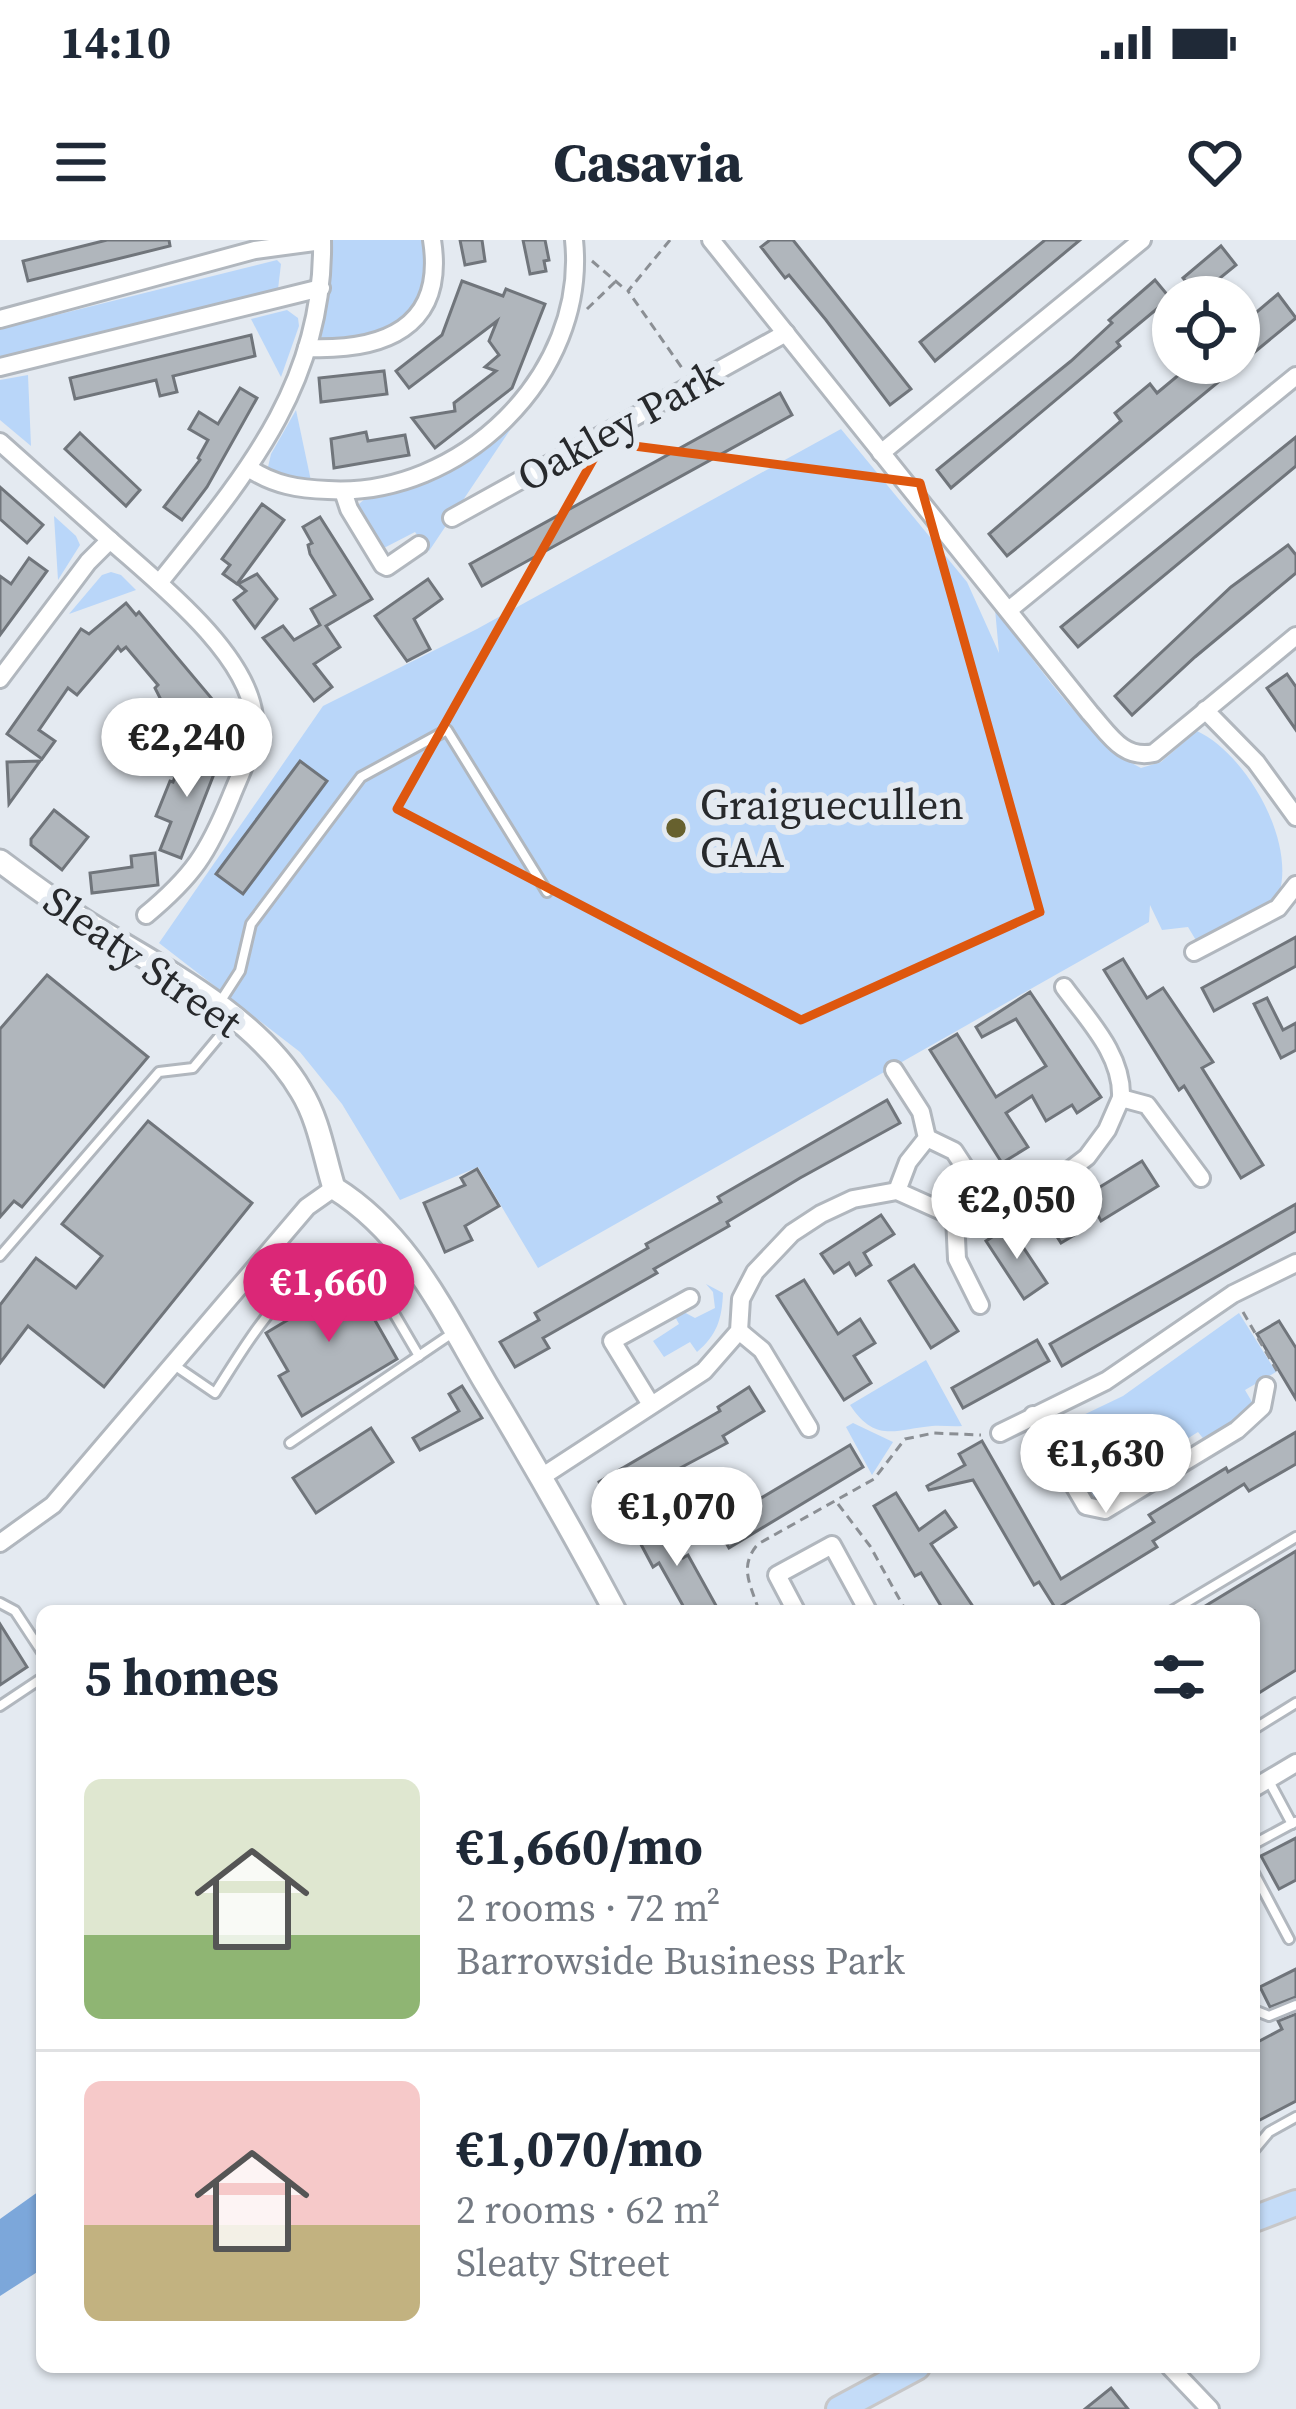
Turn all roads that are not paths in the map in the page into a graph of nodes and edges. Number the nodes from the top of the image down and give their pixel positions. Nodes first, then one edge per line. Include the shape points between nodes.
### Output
1 (322, 240) edge
2 (432, 240) edge
3 (711, 240) edge
4 (1142, 240) edge
5 (575, 244) edge
6 (321, 288) junction
7 (0, 320) edge
8 (786, 333) junction
9 (307, 348) junction
10 (0, 367) edge
11 (1296, 376) edge
12 (0, 442) edge
13 (880, 453) junction
14 (250, 470) junction
15 (343, 491) junction
16 (452, 518) dead end
17 (110, 540) junction
18 (419, 545) dead end
19 (159, 583) junction
20 (1010, 609) junction
21 (1296, 636) edge
22 (0, 679) edge
23 (1204, 710) junction
24 (1296, 817) edge
25 (0, 861) edge
26 (1296, 885) edge
27 (547, 892) dead end
28 (146, 915) dead end
29 (1194, 952) dead end
30 (1064, 987) dead end
31 (226, 1012) junction
32 (894, 1070) dead end
33 (1120, 1098) junction
34 (927, 1138) junction
35 (1202, 1178) dead end
36 (334, 1188) junction
37 (896, 1191) junction
38 (981, 1192) dead end
39 (956, 1217) junction
40 (0, 1256) edge
41 (1296, 1263) edge
42 (690, 1298) dead end
43 (387, 1304) dead end
44 (980, 1305) dead end
45 (395, 1315) dead end
46 (455, 1331) junction
47 (739, 1331) junction
48 (419, 1356) junction
49 (173, 1364) junction
50 (1266, 1386) road end
51 (650, 1403) junction
52 (1033, 1415) junction
53 (809, 1428) dead end
54 (1000, 1433) road end
55 (290, 1443) dead end
56 (544, 1476) junction
57 (1296, 1537) edge
58 (0, 1543) edge
59 (0, 1603) edge
60 (612, 1605) edge
61 (793, 1605) edge
62 (865, 1605) edge
63 (1182, 1605) edge
64 (36, 1643) edge
65 (36, 1682) edge
66 (1296, 1703) edge
67 (0, 1706) edge
68 (1260, 1725) edge
69 (1296, 1762) edge
70 (1261, 1784) edge
71 (1294, 1823) edge
72 (1260, 1841) edge
73 (1260, 1884) edge
74 (1289, 1939) dead end
75 (1296, 2005) edge
76 (1260, 2012) edge
77 (1296, 2117) edge
78 (1260, 2143) edge
79 (1296, 2203) edge
80 (1260, 2217) edge
81 (906, 2373) edge
82 (1177, 2373) edge
83 (839, 2409) edge
84 (1210, 2409) edge

1 - 6 street
1 - 7 street via 255,250
2 - 9 street via 435,266 415,319 383,341
3 - 8 street
4 - 13 street
5 - 15 street via 566,315 540,376 496,429 469,452 411,479
6 - 9 street
6 - 10 street
8 - 13 street
8 - 16 street, Oakley Park
9 - 14 street
11 - 20 street
12 - 17 street
13 - 20 street
14 - 15 street via 269,482
14 - 19 street
15 - 18 street via 383,565
17 - 19 street
17 - 22 street
19 - 28 street via 246,683 254,719 212,843 186,882
20 - 23 street via 1124,751 1154,753
21 - 23 street
23 - 24 street via 1256,761
25 - 31 street, Sleaty Street
26 - 29 street via 1279,908
27 - 31 lane via 447,730 362,777 251,924
30 - 33 street via 1111,1053
31 - 36 street, Sleaty Street via 298,1086
31 - 40 lane via 193,1068 159,1072
32 - 34 street
33 - 35 street via 1147,1105
33 - 39 street via 1087,1157 1053,1184 977,1218
34 - 37 street
34 - 38 street via 954,1151
36 - 46 street via 405,1249
36 - 49 street via 307,1207
37 - 39 street
37 - 47 street via 853,1199 792,1233 755,1271 741,1299
39 - 44 street via 957,1259
41 - 52 street via 1233,1294 1106,1381
42 - 51 street via 612,1341
43 - 49 lane via 359,1267 325,1264 282,1293 215,1393
45 - 48 lane
46 - 48 lane
46 - 56 street
47 - 51 street via 704,1371
47 - 53 street via 762,1350
48 - 55 lane
49 - 58 street via 53,1505
50 - 52 street via 1262,1407 1237,1430 1106,1510 1085,1506
51 - 56 street
52 - 54 street
56 - 60 street
57 - 63 lane
59 - 64 lane
61 - 62 street via 777,1575 832,1545
65 - 67 lane
66 - 68 lane
69 - 70 street
70 - 71 lane
71 - 72 lane
73 - 74 lane
75 - 76 lane
77 - 78 lane
79 - 80 main road
81 - 83 main road
82 - 84 street

